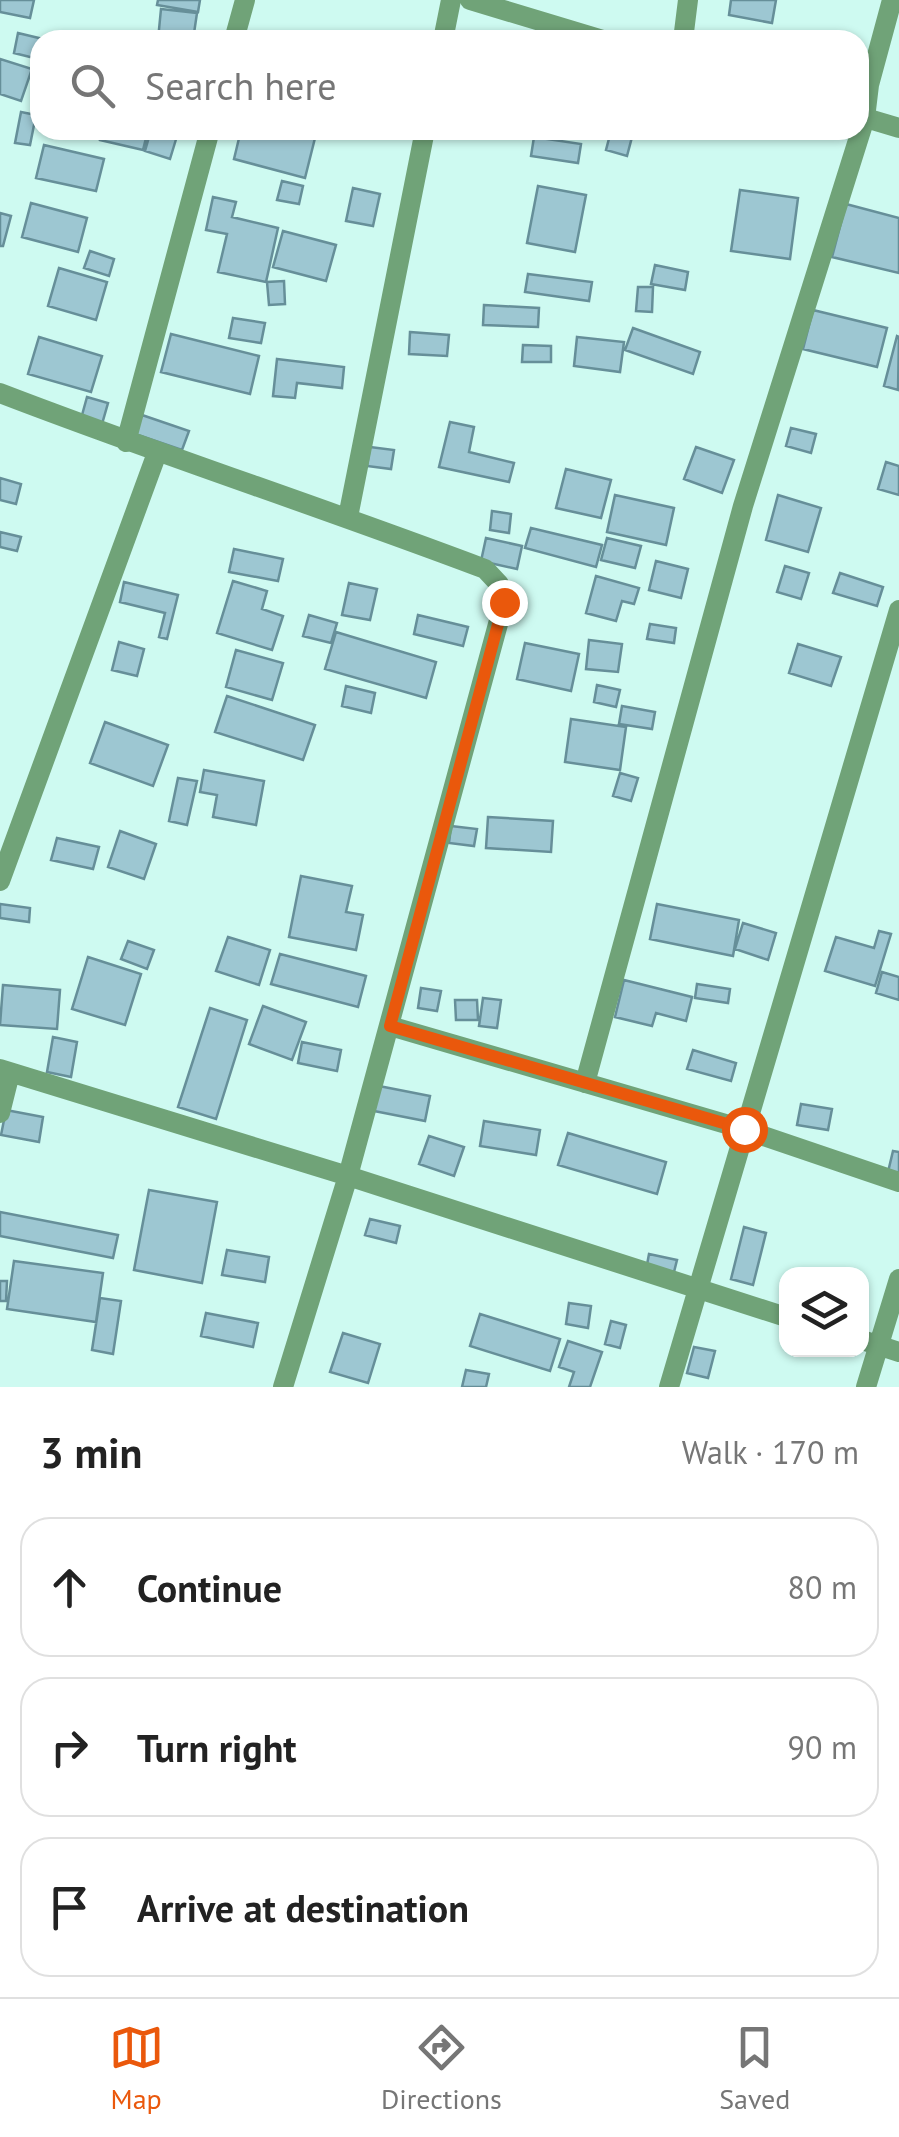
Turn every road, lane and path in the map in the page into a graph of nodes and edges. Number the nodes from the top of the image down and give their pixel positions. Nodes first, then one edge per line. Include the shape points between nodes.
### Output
1 (245, 0) edge
2 (451, 0) edge
3 (470, 0) edge
4 (688, 0) edge
5 (892, 0) edge
6 (237, 30) edge
7 (445, 30) edge
8 (570, 30) edge
9 (684, 30) edge
10 (869, 89) edge
11 (869, 119) edge
12 (899, 128) edge
13 (207, 140) edge
14 (423, 140) edge
15 (855, 140) edge
16 (0, 393) edge
17 (126, 442) junction
18 (157, 453) junction
19 (348, 517) junction
20 (899, 610) edge
21 (0, 881) edge
22 (390, 1026) junction
23 (5, 1071) edge
24 (584, 1083) junction
25 (0, 1113) edge
26 (744, 1129) junction
27 (348, 1176) junction
28 (899, 1182) edge
29 (899, 1279) edge
30 (697, 1291) junction
31 (779, 1315) edge
32 (870, 1342) edge
33 (899, 1352) edge
34 (283, 1387) edge
35 (669, 1387) edge
36 (866, 1387) edge

1 - 6 street
2 - 7 street
3 - 8 street
4 - 9 street
5 - 10 street
11 - 12 street
13 - 17 street
14 - 19 street
15 - 24 street via 744,506
16 - 17 street
17 - 18 street
18 - 19 street
18 - 21 street
19 - 22 street via 485,569 504,602
20 - 26 street
22 - 24 street
22 - 27 street
23 - 25 street
23 - 27 street
24 - 26 street
26 - 28 street
26 - 30 street
27 - 30 street
27 - 34 street
29 - 32 street
30 - 31 street
30 - 35 street
32 - 33 street
32 - 36 street

